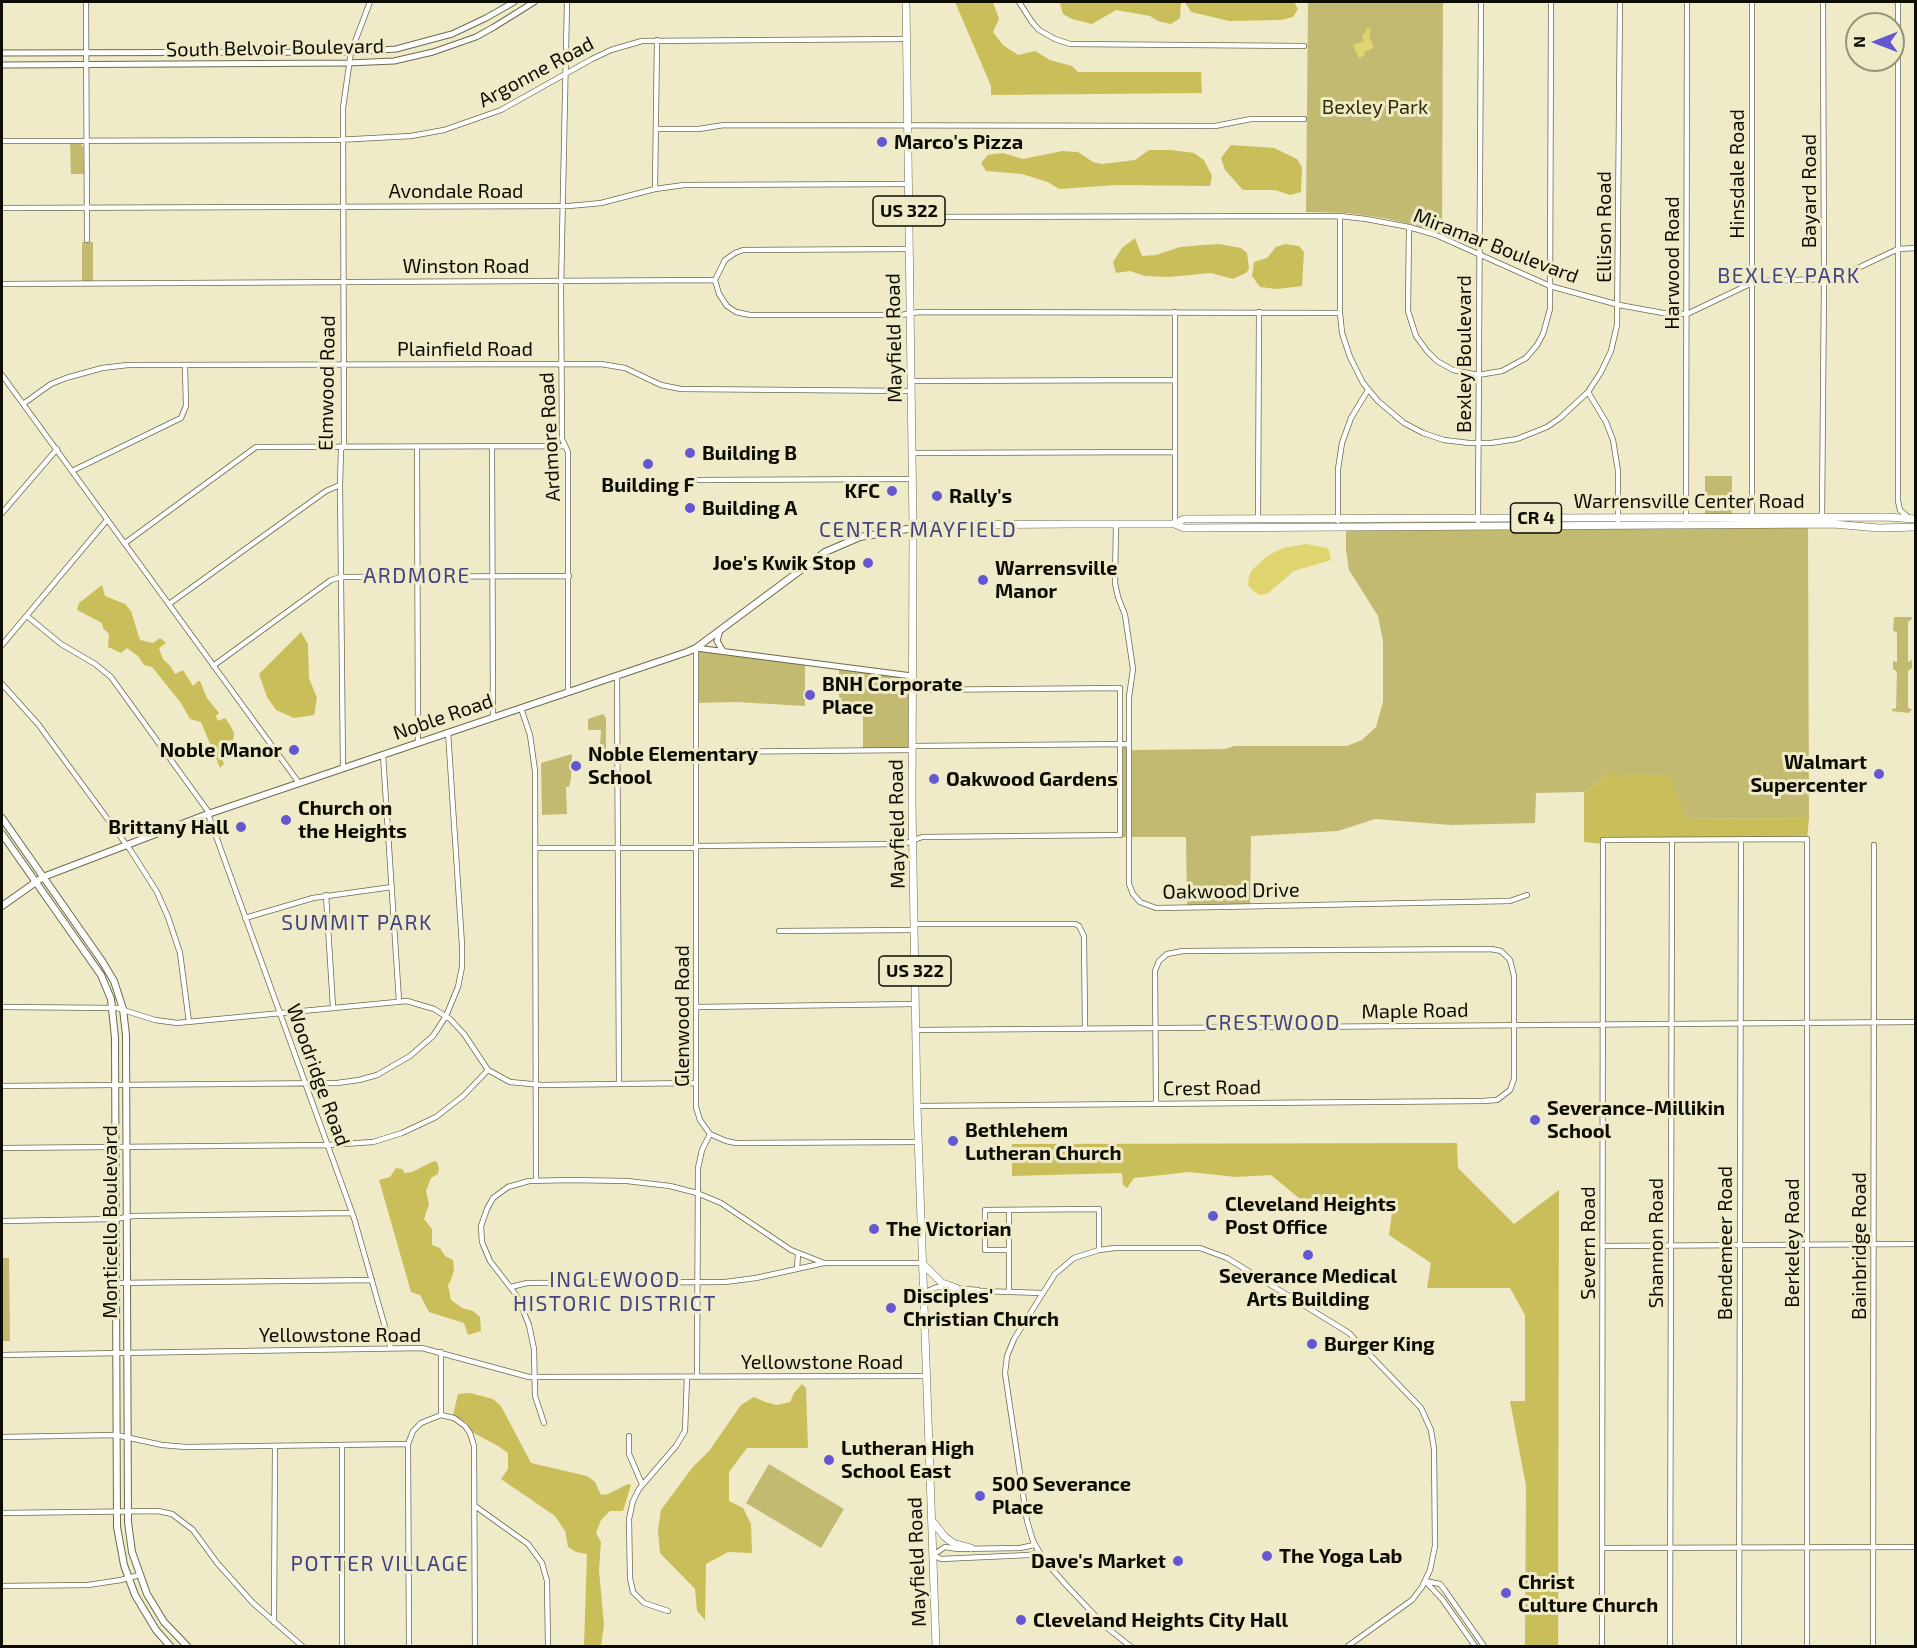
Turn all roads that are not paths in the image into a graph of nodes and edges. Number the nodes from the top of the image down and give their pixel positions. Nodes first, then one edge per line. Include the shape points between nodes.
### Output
1 (86, 2) edge
2 (370, 2) edge
3 (513, 2) edge
4 (534, 2) edge
5 (567, 2) edge
6 (906, 2) edge
7 (1019, 2) edge
8 (1481, 2) edge
9 (1551, 2) edge
10 (1620, 2) edge
11 (1687, 2) edge
12 (1752, 2) edge
13 (1823, 2) edge
14 (1898, 2) edge
15 (906, 39) junction
16 (657, 40) junction
17 (1304, 46) dead end
18 (351, 52) junction
19 (2, 53) edge
20 (87, 53) junction
21 (348, 63) junction
22 (2, 65) edge
23 (87, 65) junction
24 (565, 74) junction
25 (1304, 119) dead end
26 (908, 126) junction
27 (656, 129) junction
28 (87, 140) junction
29 (342, 140) junction
30 (2, 141) edge
31 (909, 184) junction
32 (655, 189) junction
33 (562, 205) junction
34 (88, 207) junction
35 (344, 207) junction
36 (2, 208) edge
37 (1340, 216) junction
38 (909, 217) junction
39 (1409, 227) junction
40 (87, 240) dead end
41 (1916, 248) edge
42 (909, 249) junction
43 (1898, 249) junction
44 (1480, 256) junction
45 (1824, 279) junction
46 (715, 280) junction
47 (561, 281) junction
48 (344, 282) junction
49 (2, 284) edge
50 (1752, 284) junction
51 (1550, 286) junction
52 (1619, 305) junction
53 (910, 312) junction
54 (1175, 312) junction
55 (1259, 312) junction
56 (1340, 313) junction
57 (1687, 314) junction
58 (561, 364) junction
59 (344, 365) junction
60 (185, 366) junction
61 (1478, 375) junction
62 (2, 376) edge
63 (1175, 380) junction
64 (911, 381) junction
65 (1368, 390) junction
66 (911, 391) junction
67 (1588, 392) junction
68 (23, 404) junction
69 (1479, 443) junction
70 (565, 446) junction
71 (343, 447) junction
72 (417, 447) junction
73 (492, 447) junction
74 (57, 449) junction
75 (1175, 452) junction
76 (912, 453) junction
77 (72, 471) junction
78 (912, 479) junction
79 (699, 480) dead end
80 (340, 485) junction
81 (1898, 501) junction
82 (2, 513) edge
83 (1886, 517) junction
84 (1258, 519) junction
85 (1913, 519) edge
86 (107, 520) junction
87 (1752, 521) junction
88 (1822, 521) junction
89 (1478, 522) junction
90 (1618, 522) junction
91 (1686, 522) junction
92 (1338, 523) junction
93 (1116, 524) junction
94 (1175, 524) junction
95 (1916, 526) edge
96 (913, 528) junction
97 (1258, 528) junction
98 (125, 543) junction
99 (493, 576) junction
100 (569, 576) junction
101 (341, 577) junction
102 (417, 577) junction
103 (169, 604) junction
104 (27, 616) junction
105 (720, 630) junction
106 (2, 645) edge
107 (696, 648) junction
108 (723, 651) junction
109 (213, 666) junction
110 (617, 676) junction
111 (912, 676) junction
112 (2, 684) edge
113 (913, 690) junction
114 (568, 692) junction
115 (521, 708) junction
116 (493, 717) junction
117 (448, 732) junction
118 (418, 743) junction
119 (1129, 744) junction
120 (1120, 745) junction
121 (912, 748) junction
122 (696, 752) junction
123 (383, 755) junction
124 (343, 768) junction
125 (299, 783) junction
126 (209, 814) junction
127 (2, 819) edge
128 (2, 833) edge
129 (12, 833) junction
130 (913, 840) junction
131 (1672, 840) junction
132 (1741, 840) junction
133 (127, 845) junction
134 (1875, 845) dead end
135 (696, 847) junction
136 (535, 848) junction
137 (617, 848) junction
138 (26, 853) junction
139 (20, 858) junction
140 (43, 877) junction
141 (36, 881) junction
142 (392, 887) junction
143 (326, 895) junction
144 (1527, 895) dead end
145 (62, 904) junction
146 (2, 906) edge
147 (55, 909) junction
148 (246, 918) junction
149 (914, 927) junction
150 (779, 931) dead end
151 (399, 1001) junction
152 (915, 1004) junction
153 (697, 1006) junction
154 (2, 1007) edge
155 (333, 1007) junction
156 (117, 1008) junction
157 (280, 1013) junction
158 (446, 1016) junction
159 (189, 1022) junction
160 (1874, 1022) junction
161 (1916, 1022) edge
162 (1740, 1023) junction
163 (1807, 1023) junction
164 (1603, 1024) junction
165 (1671, 1024) junction
166 (1514, 1025) junction
167 (1085, 1029) junction
168 (1156, 1029) junction
169 (916, 1030) junction
170 (488, 1070) junction
171 (696, 1083) junction
172 (305, 1084) junction
173 (619, 1084) junction
174 (115, 1085) junction
175 (126, 1085) junction
176 (536, 1085) junction
177 (2, 1086) edge
178 (1156, 1104) junction
179 (916, 1106) junction
180 (710, 1134) junction
181 (918, 1142) junction
182 (327, 1145) junction
183 (115, 1147) junction
184 (126, 1147) junction
185 (2, 1148) edge
186 (536, 1180) junction
187 (697, 1193) junction
188 (1009, 1209) junction
189 (352, 1213) junction
190 (126, 1216) junction
191 (115, 1219) junction
192 (2, 1221) edge
193 (1874, 1244) junction
194 (1916, 1244) edge
195 (1671, 1245) junction
196 (1740, 1245) junction
197 (1808, 1245) junction
198 (1603, 1246) junction
199 (1009, 1250) junction
200 (1099, 1250) junction
201 (798, 1254) junction
202 (824, 1263) junction
203 (923, 1263) junction
204 (797, 1269) junction
205 (372, 1280) junction
206 (697, 1282) junction
207 (115, 1283) junction
208 (127, 1283) junction
209 (511, 1287) junction
210 (956, 1288) junction
211 (980, 1291) junction
212 (1009, 1291) junction
213 (925, 1292) junction
214 (1042, 1293) junction
215 (391, 1348) junction
216 (127, 1352) junction
217 (441, 1352) junction
218 (115, 1353) junction
219 (2, 1355) edge
220 (927, 1376) junction
221 (535, 1377) junction
222 (687, 1377) junction
223 (697, 1377) junction
224 (441, 1415) junction
225 (544, 1423) dead end
226 (121, 1436) junction
227 (629, 1436) dead end
228 (2, 1437) edge
229 (408, 1444) junction
230 (342, 1445) junction
231 (275, 1446) junction
232 (642, 1484) junction
233 (475, 1506) junction
234 (122, 1511) junction
235 (2, 1513) edge
236 (932, 1521) junction
237 (1034, 1545) junction
238 (1739, 1547) junction
239 (1807, 1547) junction
240 (1873, 1547) junction
241 (1916, 1547) edge
242 (971, 1548) junction
243 (989, 1548) junction
244 (1602, 1548) junction
245 (1670, 1548) junction
246 (1038, 1552) junction
247 (933, 1555) junction
248 (989, 1556) junction
249 (139, 1575) junction
250 (129, 1579) junction
251 (1425, 1581) junction
252 (2, 1586) edge
253 (668, 1611) dead end
254 (274, 1622) junction
255 (170, 1647) edge
256 (187, 1647) edge
257 (302, 1647) edge
258 (342, 1647) edge
259 (409, 1647) edge
260 (475, 1647) edge
261 (548, 1647) edge
262 (936, 1647) edge
263 (1130, 1647) edge
264 (1348, 1647) edge
265 (1475, 1647) edge
266 (1484, 1647) edge
267 (1602, 1647) edge
268 (1670, 1647) edge
269 (1739, 1647) edge
270 (1807, 1647) edge
271 (1873, 1647) edge

1 - 20 street
2 - 18 street, Elmwood Road
3 - 18 street, South Belvoir Boulevard via 453,34 396,48
4 - 21 street, South Belvoir Boulevard via 494,27 449,47 394,61
5 - 24 street, Ardmore Road
6 - 15 main road, Mayfield Road / US 322
7 - 17 street via 1040,30 1070,44
8 - 44 street, Bexley Boulevard
9 - 51 street
10 - 52 street, Ellison Road
11 - 57 street, Harwood Road
12 - 50 street, Hinsdale Road
13 - 45 street, Bayard Road
14 - 43 street
15 - 16 street, Argonne Road
15 - 26 main road, Mayfield Road / US 322
16 - 24 street, Argonne Road via 611,50
16 - 27 street
18 - 20 street, South Belvoir Boulevard
18 - 21 street, Elmwood Road
19 - 20 street, South Belvoir Boulevard
20 - 23 street
21 - 23 street, South Belvoir Boulevard
21 - 29 street, Elmwood Road
22 - 23 street, South Belvoir Boulevard
23 - 28 street
24 - 29 street, Argonne Road via 501,110 444,130
24 - 33 street, Ardmore Road
25 - 26 street via 1251,119 1215,126
26 - 27 street
26 - 31 main road, Mayfield Road / US 322
27 - 32 street
28 - 29 street, Argonne Road
28 - 30 street, Argonne Road
28 - 34 street
29 - 35 street, Elmwood Road
31 - 32 street, Avondale Road via 684,185
31 - 38 main road, Mayfield Road / US 322
32 - 33 street, Avondale Road via 602,202
33 - 35 street, Avondale Road
33 - 47 street, Ardmore Road
34 - 35 street, Avondale Road
34 - 36 street, Avondale Road
34 - 40 street
35 - 48 street, Elmwood Road
37 - 38 street, Miramar Boulevard
37 - 39 street, Miramar Boulevard
37 - 56 street, Ellison Road
38 - 42 main road, Mayfield Road / US 322
39 - 44 street, Miramar Boulevard
39 - 61 street via 1408,311 1416,336 1426,351 1445,366
41 - 43 street, Miramar Boulevard
42 - 46 street via 743,250 725,260
42 - 53 main road, Mayfield Road / US 322
43 - 45 street, Miramar Boulevard
43 - 81 street
44 - 51 street, Miramar Boulevard
44 - 61 street, Bexley Boulevard
45 - 50 street, Miramar Boulevard
45 - 88 street, Bayard Road
46 - 47 street, Winston Road
46 - 53 street via 724,303 745,315
47 - 48 street, Winston Road
47 - 58 street, Ardmore Road
48 - 49 street, Winston Road
48 - 59 street, Elmwood Road
50 - 57 street, Miramar Boulevard
50 - 87 street, Hinsdale Road
51 - 52 street, Miramar Boulevard
51 - 61 street via 1548,318 1537,345 1511,367
52 - 57 street, Miramar Boulevard
52 - 67 street, Ellison Road via 1611,351
53 - 54 street
53 - 64 main road, Mayfield Road / US 322
54 - 55 street
54 - 63 street
55 - 56 street
55 - 84 street
56 - 65 street, Ellison Road via 1345,344
57 - 91 street, Harwood Road
58 - 59 street, Plainfield Road
58 - 66 street, Plainfield Road via 613,365 681,390
58 - 70 street, Ardmore Road
59 - 60 street, Plainfield Road
59 - 71 street, Elmwood Road
60 - 68 street, Plainfield Road via 96,369 56,382
60 - 77 street via 186,406 181,418
61 - 69 street, Bexley Boulevard
62 - 68 street
63 - 64 street
63 - 75 street
64 - 66 main road, Mayfield Road / US 322
65 - 69 street, Ellison Road via 1414,428 1444,440
65 - 92 street via 1342,443
66 - 76 main road, Mayfield Road / US 322
67 - 69 street, Ellison Road via 1547,427 1517,439
67 - 90 street via 1615,447
68 - 74 street
69 - 89 street, Bexley Boulevard
70 - 73 street
70 - 100 street, Ardmore Road
71 - 72 street
71 - 80 street, Elmwood Road
71 - 98 street via 256,447
72 - 73 street
72 - 102 street
73 - 99 street
74 - 77 street
74 - 82 street
75 - 76 street
75 - 94 street
76 - 78 main road, Mayfield Road / US 322
77 - 86 street
78 - 79 street
78 - 96 main road, Mayfield Road / US 322
80 - 101 street, Elmwood Road
80 - 103 street via 326,491
81 - 83 street via 1893,513
81 - 85 street via 1902,513
83 - 85 main road, Warrensville Center Road / CR 4
83 - 88 main road, Warrensville Center Road / CR 4
84 - 92 main road, Warrensville Center Road / CR 4
84 - 94 main road, Warrensville Center Road / CR 4 via 1184,519
84 - 97 street
86 - 98 street
86 - 104 street
87 - 88 main road, Warrensville Center Road / CR 4
87 - 91 main road, Warrensville Center Road / CR 4
88 - 95 main road, Warrensville Center Road / CR 4 via 1879,528
89 - 90 main road, Warrensville Center Road / CR 4
89 - 92 main road, Warrensville Center Road / CR 4
90 - 91 main road, Warrensville Center Road / CR 4
92 - 97 main road, Warrensville Center Road / CR 4
93 - 94 main road, Warrensville Center Road / CR 4
93 - 96 main road, Warrensville Center Road / CR 4
93 - 119 street, Oakwood Drive via 1115,583 1125,615 1133,669
94 - 97 main road, Warrensville Center Road / CR 4 via 1184,528
96 - 105 main road, Warrensville Center Road via 861,537 825,552
96 - 111 main road, Mayfield Road / US 322
98 - 103 street
99 - 100 street
99 - 102 street
99 - 116 street
100 - 114 street, Ardmore Road
101 - 102 street
101 - 109 street via 331,580
101 - 124 street, Elmwood Road
102 - 118 street
103 - 109 street
104 - 106 street
104 - 126 street, Woodridge Road via 111,677
105 - 107 main road, Warrensville Center Road
105 - 108 street via 717,641
107 - 108 street, Noble Road
107 - 110 main road, Noble Road
107 - 122 street, Glenwood Road
108 - 111 street, Noble Road
109 - 125 street
110 - 114 main road, Noble Road
110 - 137 street
111 - 113 main road, Mayfield Road / US 322
112 - 133 street via 32,716
113 - 120 street via 1120,688
113 - 121 main road, Mayfield Road / US 322
114 - 115 main road, Noble Road
115 - 116 main road, Noble Road
115 - 136 street via 534,760
116 - 117 main road, Noble Road
117 - 118 main road, Noble Road
117 - 158 street via 462,958 458,987
118 - 123 main road, Noble Road
119 - 120 street
119 - 144 street, Oakwood Drive via 1129,884 1135,897 1146,906 1510,901
120 - 121 street
120 - 130 street via 1120,835
121 - 122 street
121 - 130 main road, Mayfield Road / US 322
122 - 135 street, Glenwood Road
123 - 124 main road, Noble Road
123 - 142 street
124 - 125 main road, Noble Road
125 - 126 main road, Noble Road
126 - 133 main road, Noble Road
126 - 148 street, Woodridge Road
127 - 129 main road, Monticello Boulevard
128 - 129 street
128 - 139 main road, Monticello Boulevard
129 - 138 main road, Monticello Boulevard
130 - 135 street
130 - 149 main road, Mayfield Road / US 322
131 - 132 street
131 - 164 street, Severn Road via 1603,840
131 - 165 street, Shannon Road
132 - 162 street, Bendemeer Road
132 - 163 street, Berkeley Road via 1808,839
133 - 140 main road, Noble Road
133 - 159 street via 157,892 171,926 184,974
134 - 160 street, Bainbridge Road
135 - 137 street
135 - 153 street, Glenwood Road
136 - 137 street
136 - 176 street
137 - 173 street
138 - 139 street
138 - 140 main road, Monticello Boulevard
139 - 141 main road, Monticello Boulevard
140 - 141 main road, Noble Road
140 - 145 main road, Monticello Boulevard
141 - 146 main road, Noble Road
141 - 147 main road, Monticello Boulevard
142 - 143 street
142 - 151 street
143 - 148 street
143 - 155 street
145 - 147 street
145 - 156 main road, Monticello Boulevard via 109,972 118,991
147 - 156 main road, Monticello Boulevard via 104,980
148 - 157 street, Woodridge Road
149 - 150 street
149 - 152 main road, Mayfield Road / US 322
149 - 167 street via 1079,926 1084,936
151 - 155 street
151 - 158 street via 421,1004
152 - 153 street
152 - 169 main road, Mayfield Road / US 322
153 - 171 street, Glenwood Road
154 - 156 street
155 - 157 street
156 - 159 street via 162,1022
156 - 174 main road, Monticello Boulevard
156 - 175 main road, Monticello Boulevard via 126,1028
157 - 159 street
157 - 172 street, Woodridge Road
158 - 170 street via 464,1034
158 - 172 street via 433,1036 387,1070 350,1082
160 - 161 street, Maple Road
160 - 163 street, Maple Road
160 - 193 street, Bainbridge Road
162 - 163 street, Maple Road
162 - 165 street, Maple Road
162 - 196 street, Bendemeer Road
163 - 197 street, Berkeley Road
164 - 165 street, Maple Road
164 - 166 street, Maple Road
164 - 198 street, Severn Road
165 - 195 street, Shannon Road
166 - 168 street, Maple Road
166 - 168 street via 1514,976 1510,960 1501,951 1183,951 1167,954 1155,971
166 - 178 street, Crest Road via 1514,1079 1506,1095 1497,1100
167 - 168 street, Maple Road
167 - 169 street, Maple Road
168 - 178 street
169 - 179 main road, Mayfield Road / US 322
170 - 176 street via 513,1083
170 - 182 street via 455,1103 409,1131 373,1142
171 - 173 street
171 - 180 street, Glenwood Road via 698,1114
172 - 175 street
172 - 182 street, Woodridge Road
173 - 176 street
174 - 175 street
174 - 177 street
174 - 183 main road, Monticello Boulevard
175 - 184 main road, Monticello Boulevard
176 - 186 street
178 - 179 street, Crest Road
179 - 181 main road, Mayfield Road / US 322
180 - 181 street via 736,1143
180 - 187 street via 699,1159
181 - 203 main road, Mayfield Road / US 322
182 - 184 street
182 - 189 street, Woodridge Road
183 - 184 street
183 - 185 street
183 - 191 main road, Monticello Boulevard
184 - 190 main road, Monticello Boulevard
186 - 187 street via 627,1181
186 - 209 street via 503,1190 491,1201 483,1219 485,1253
187 - 201 street via 729,1208
187 - 206 street
188 - 199 street
188 - 199 street via 985,1209 985,1250
188 - 200 street via 1099,1209
189 - 190 street
189 - 205 street, Woodridge Road
190 - 191 street
190 - 208 main road, Monticello Boulevard
191 - 192 street
191 - 207 main road, Monticello Boulevard
193 - 194 street
193 - 197 street
193 - 240 street, Bainbridge Road
195 - 196 street
195 - 198 street
195 - 245 street, Shannon Road
196 - 197 street
196 - 238 street, Bendemeer Road
197 - 239 street, Berkeley Road
198 - 244 street, Severn Road
199 - 212 street
200 - 214 street via 1068,1262
200 - 251 street via 1200,1248 1215,1252 1354,1337 1413,1398 1431,1430 1435,1546
201 - 202 street
201 - 204 street
202 - 203 street
202 - 204 street
203 - 210 main road via 942,1283
203 - 213 main road, Mayfield Road / US 322
204 - 206 street via 741,1280
205 - 208 street
205 - 215 street, Woodridge Road
206 - 209 street via 527,1282
206 - 223 street
207 - 208 street
207 - 218 main road, Monticello Boulevard
208 - 216 main road, Monticello Boulevard
209 - 221 street via 531,1332
210 - 211 street
210 - 213 street via 938,1287
211 - 212 street
211 - 213 street via 938,1296
212 - 214 street
213 - 220 main road, Mayfield Road / US 322
214 - 237 street via 1011,1347 1005,1373
215 - 216 street, Yellowstone Road
215 - 217 street, Yellowstone Road
216 - 218 street, Yellowstone Road
216 - 226 main road, Monticello Boulevard
217 - 221 street, Yellowstone Road
217 - 224 street
218 - 219 street, Yellowstone Road
218 - 226 main road, Monticello Boulevard
220 - 223 street, Yellowstone Road
220 - 236 main road, Mayfield Road / US 322
221 - 222 street, Yellowstone Road
221 - 225 street via 536,1400
222 - 223 street, Yellowstone Road
222 - 232 street via 685,1431
224 - 229 street via 421,1423
224 - 233 street via 460,1422 472,1437
226 - 228 street
226 - 231 street via 186,1447
226 - 234 main road, Monticello Boulevard
226 - 234 main road, Monticello Boulevard
227 - 232 street via 629,1454
229 - 230 street
229 - 259 street
230 - 231 street
230 - 258 street
231 - 254 street
232 - 253 street via 629,1519 632,1588 644,1603
233 - 260 street
233 - 261 street via 528,1544 542,1563 547,1581
234 - 235 street
234 - 249 main road, Monticello Boulevard
234 - 250 main road, Monticello Boulevard via 120,1547
234 - 254 street via 164,1512 187,1523 224,1571
236 - 242 main road via 953,1544
236 - 247 main road, Mayfield Road / US 322
237 - 243 street
237 - 246 street
238 - 239 street
238 - 245 street
238 - 269 street, Bendemeer Road
239 - 240 street
239 - 270 street, Berkeley Road
240 - 241 street
240 - 271 street, Bainbridge Road
242 - 243 street
242 - 247 street via 945,1547
243 - 248 street
244 - 245 street
244 - 267 street, Severn Road
245 - 268 street, Shannon Road
246 - 248 street
246 - 263 street via 1106,1627
247 - 248 street via 941,1559
247 - 262 main road, Mayfield Road / US 322
249 - 250 street
249 - 256 main road, Monticello Boulevard via 159,1614
250 - 252 street via 88,1585
250 - 255 main road, Monticello Boulevard via 144,1613
251 - 264 street via 1403,1607
251 - 265 street
251 - 266 street via 1440,1584
254 - 257 street

